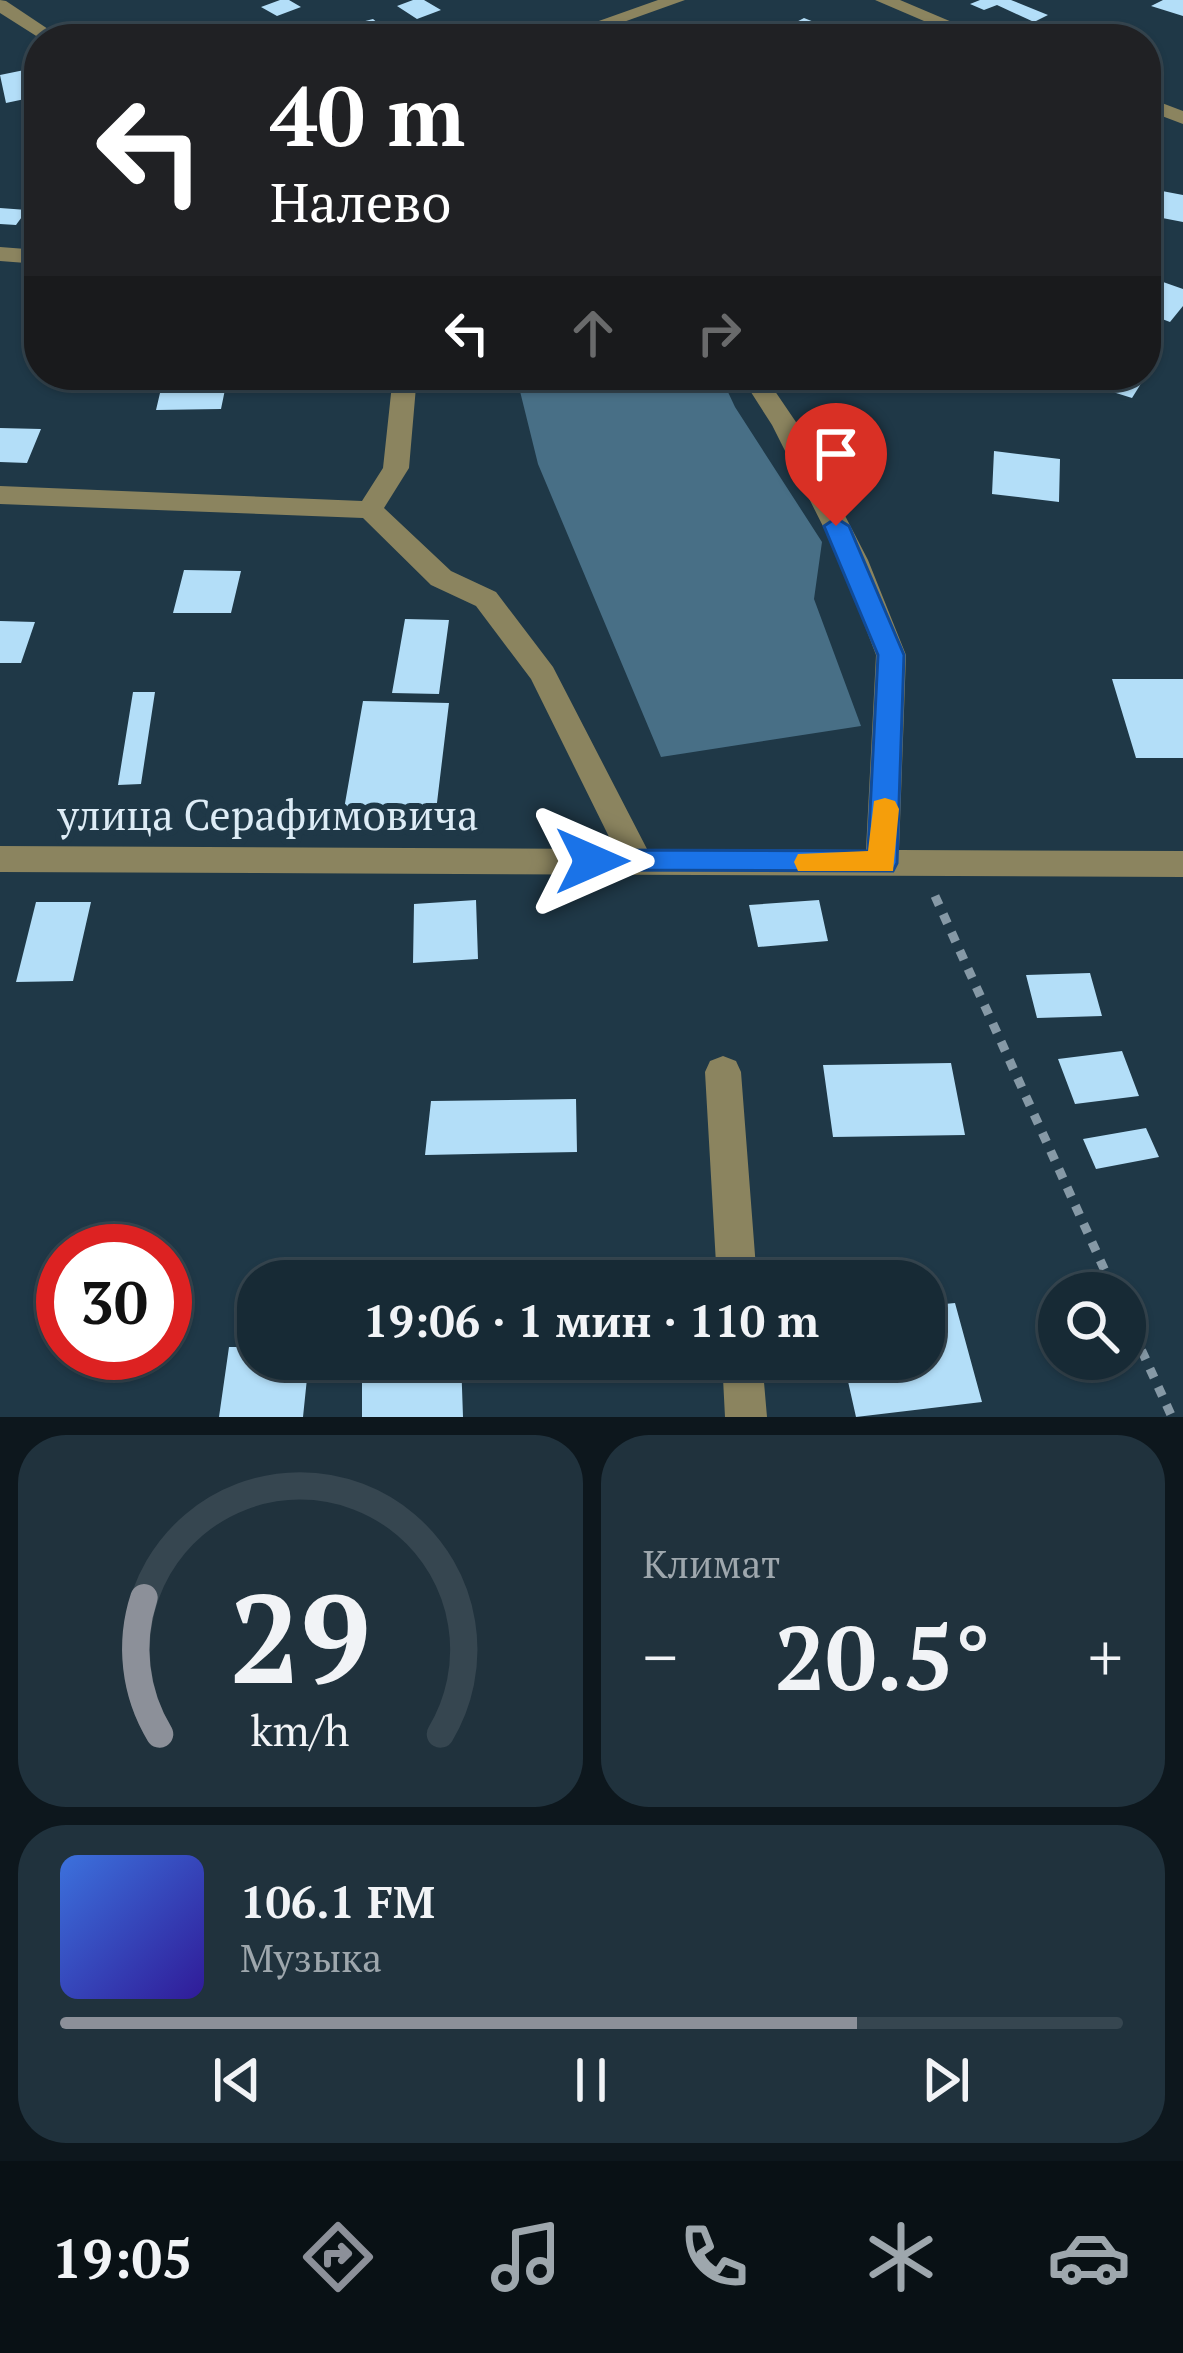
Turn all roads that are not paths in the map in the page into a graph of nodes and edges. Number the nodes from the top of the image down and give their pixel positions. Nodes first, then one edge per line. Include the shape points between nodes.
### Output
1 (19, 0) edge
2 (676, 0) edge
3 (884, 0) edge
4 (0, 5) edge
5 (605, 23) joint
6 (30, 24) edge
7 (602, 24) edge
8 (945, 24) edge
9 (403, 390) edge
10 (762, 390) edge
11 (0, 494) edge
12 (370, 511) junction
13 (0, 859) edge
14 (638, 862) junction
15 (882, 863) junction
16 (1183, 864) edge
17 (723, 1072) dead end
18 (736, 1260) edge
19 (743, 1380) edge
20 (746, 1417) edge

1 - 4 street
2 - 5 street
3 - 8 street
4 - 6 street
5 - 7 street
9 - 12 street via 395,468
10 - 15 street via 854,560 891,655
11 - 12 street
12 - 14 street via 441,578 486,599 501,618 543,674
13 - 14 street, улица Серафимовича
14 - 15 street, улица Серафимовича
15 - 16 street, улица Серафимовича
17 - 18 street
19 - 20 street

